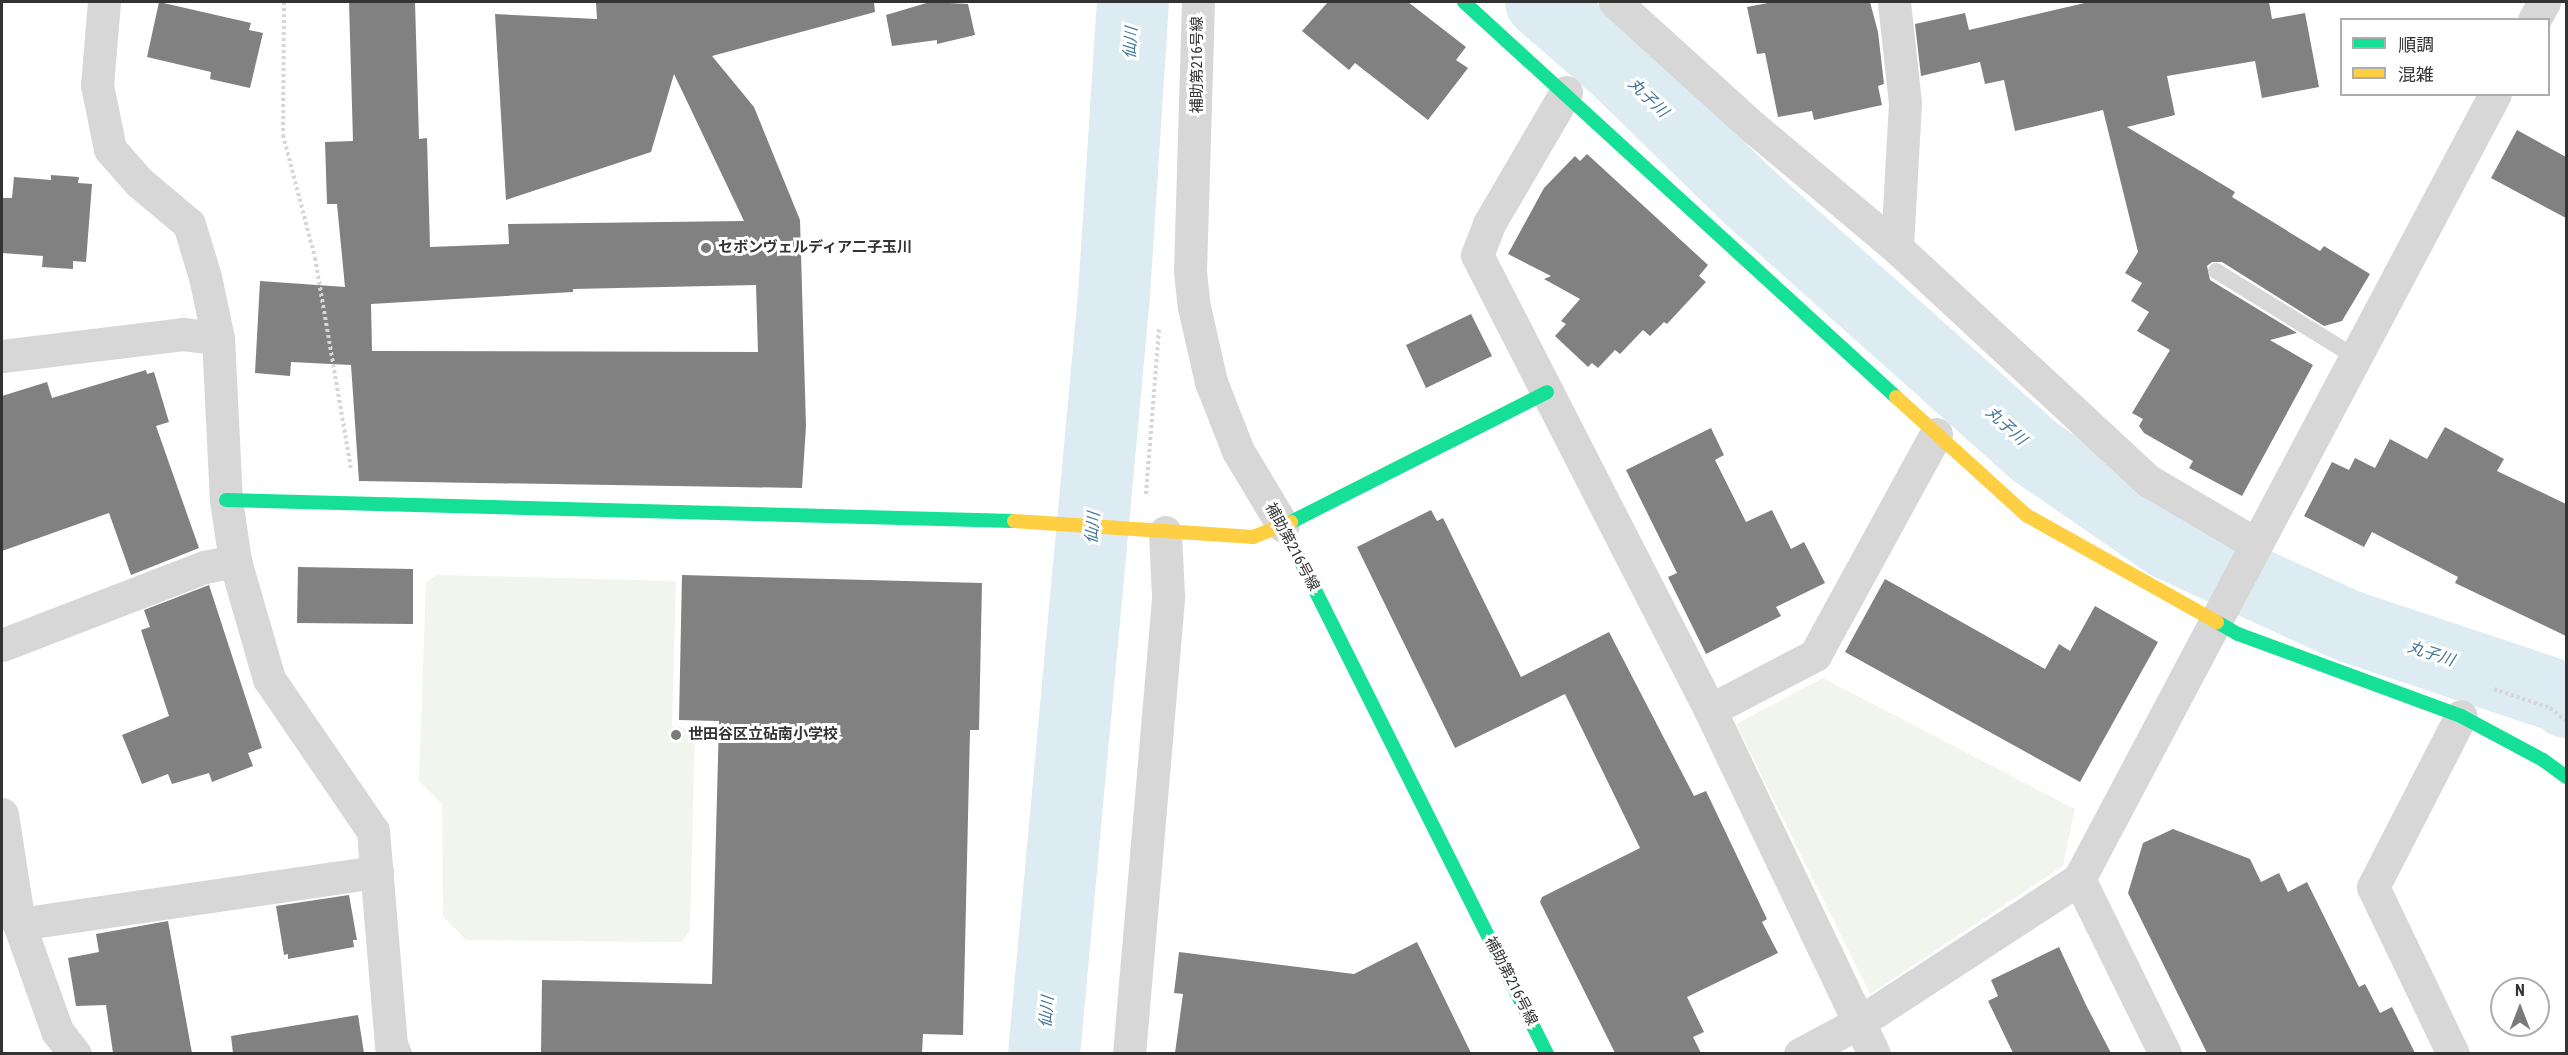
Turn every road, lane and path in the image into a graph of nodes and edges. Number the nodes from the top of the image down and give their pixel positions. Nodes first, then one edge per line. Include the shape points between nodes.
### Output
1 (104, 2) edge
2 (284, 2) edge
3 (1198, 2) edge
4 (1464, 2) edge
5 (1615, 2) edge
6 (1894, 2) edge
7 (2544, 2) edge
8 (2535, 18) edge
9 (1566, 92) junction
10 (2493, 96) edge
11 (1897, 248) junction
12 (2216, 271) dead end
13 (218, 338) junction
14 (2, 356) edge
15 (2355, 357) junction
16 (1547, 392) junction
17 (1936, 434) junction
18 (226, 500) junction
19 (355, 504) junction
20 (1283, 526) junction
21 (1154, 530) junction
22 (2256, 544) junction
23 (235, 561) junction
24 (2215, 621) junction
25 (2, 645) edge
26 (1710, 710) junction
27 (2461, 716) junction
28 (2566, 777) edge
29 (2, 814) edge
30 (376, 872) junction
31 (2079, 879) junction
32 (20, 924) junction
33 (1858, 1023) junction
34 (75, 1053) edge
35 (395, 1053) edge
36 (1129, 1053) edge
37 (1547, 1053) edge
38 (1800, 1053) edge
39 (1874, 1053) edge
40 (2165, 1053) edge
41 (2453, 1053) edge

1 - 13 street via 97,85 110,149 139,182 189,224
2 - 19 path via 283,135 315,258
3 - 20 street, 補助第216号線 via 1190,271 1194,307 1211,382 1238,451
4 - 9 street
5 - 11 street via 1753,127
6 - 11 street via 1905,103
7 - 8 street
9 - 16 street via 1489,224 1478,255
9 - 17 street
10 - 15 street
11 - 22 street via 2149,481
12 - 15 lane
13 - 14 street via 183,334
13 - 18 street
15 - 22 street
16 - 20 street
16 - 26 street
17 - 24 street via 2026,515
17 - 26 street via 1815,655
18 - 19 street
18 - 23 street
19 - 21 street via 1040,522
20 - 21 street via 1253,537
20 - 37 street, 補助第216号線
21 - 36 street via 1168,596
22 - 24 street
23 - 25 street via 204,567
23 - 30 street via 269,679 373,831
24 - 27 street via 2238,634
24 - 31 street
26 - 33 street
27 - 28 street via 2543,760
27 - 41 street via 2373,886
29 - 32 street
30 - 32 street
30 - 35 street via 391,1045
31 - 33 street
31 - 40 street
32 - 34 street via 54,1022
33 - 38 street
33 - 39 street

